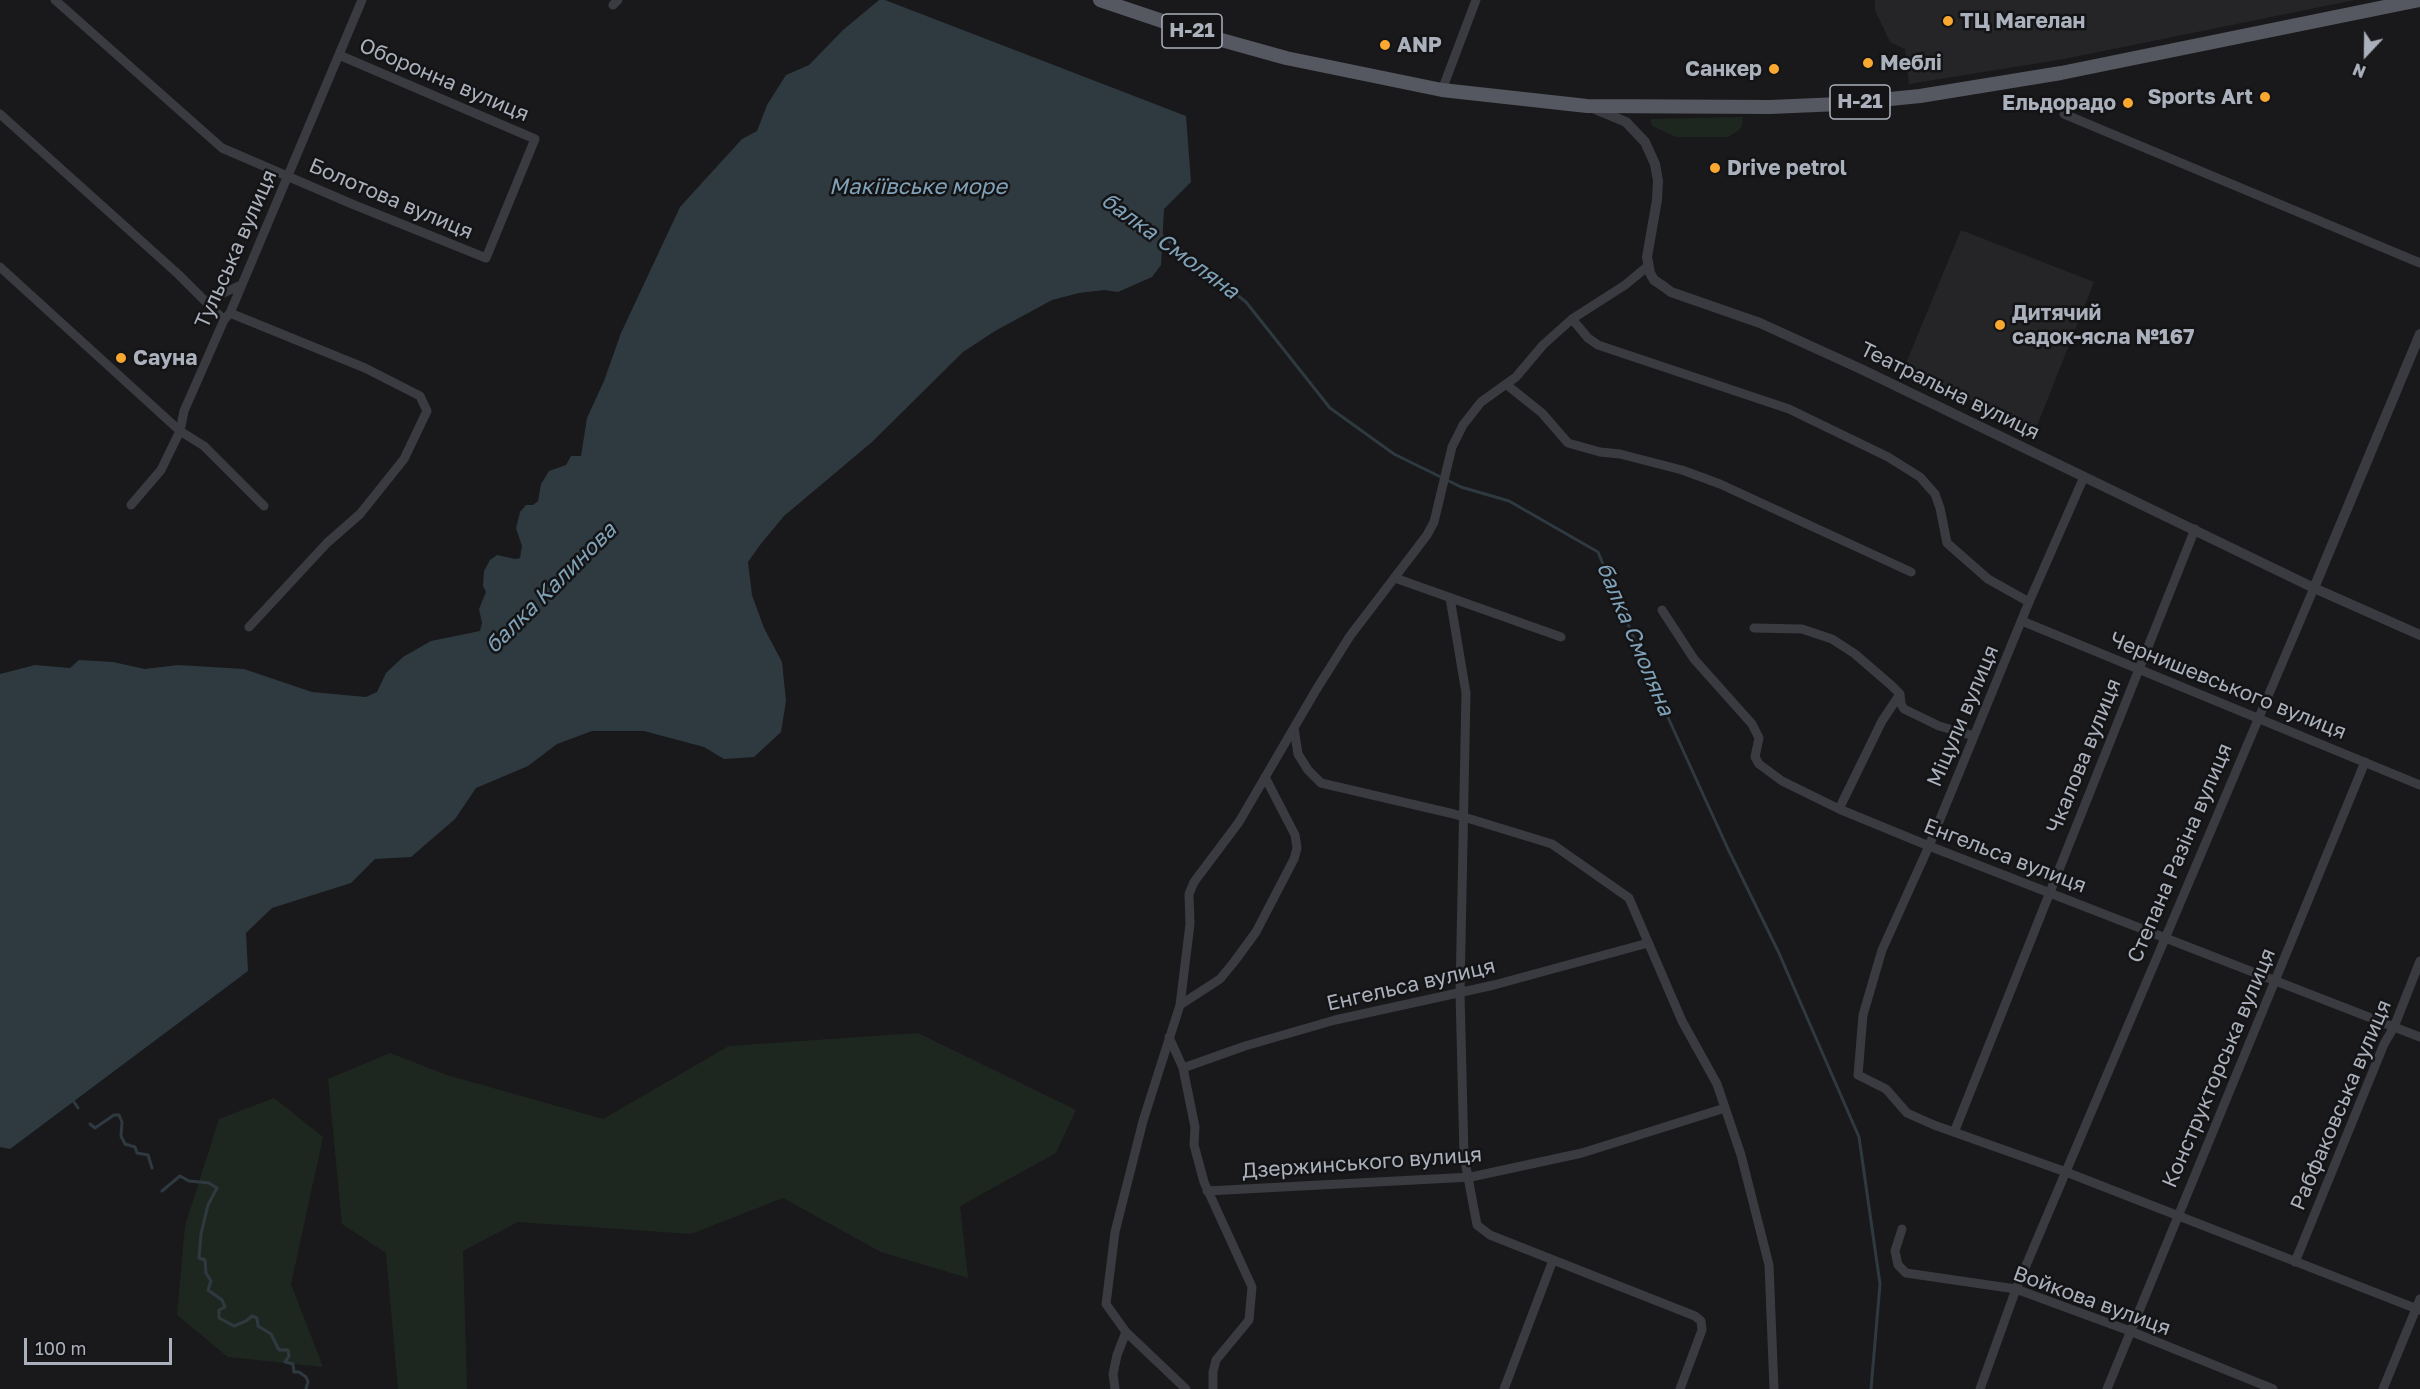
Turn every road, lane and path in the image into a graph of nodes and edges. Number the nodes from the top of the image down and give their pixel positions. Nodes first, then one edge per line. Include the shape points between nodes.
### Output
1 (55, 0) edge
2 (362, 0) edge
3 (1100, 0) edge
4 (1476, 0) edge
5 (2420, 0) edge
6 (339, 55) junction
7 (1442, 90) junction
8 (1587, 106) junction
9 (0, 114) edge
10 (2064, 114) dead end
11 (288, 176) junction
12 (486, 258) joint
13 (2420, 263) edge
14 (1648, 266) junction
15 (0, 267) edge
16 (242, 285) junction
17 (206, 302) junction
18 (227, 317) junction
19 (1572, 319) junction
20 (2420, 334) edge
21 (1507, 385) junction
22 (180, 431) junction
23 (2084, 477) junction
24 (130, 505) dead end
25 (264, 506) dead end
26 (2195, 529) junction
27 (1911, 572) dead end
28 (1395, 578) junction
29 (2314, 588) junction
30 (1450, 598) junction
31 (2029, 602) junction
32 (1662, 610) dead end
33 (2022, 621) junction
34 (249, 627) dead end
35 (1754, 628) dead end
36 (2420, 635) edge
37 (1561, 637) dead end
38 (2138, 669) junction
39 (1900, 694) junction
40 (2258, 718) junction
41 (1294, 727) junction
42 (1974, 736) junction
43 (2365, 762) junction
44 (1265, 777) junction
45 (2420, 785) edge
46 (1839, 809) junction
47 (1463, 817) junction
48 (1929, 846) junction
49 (2048, 891) junction
50 (2165, 937) junction
51 (1648, 943) junction
52 (2420, 961) edge
53 (2276, 981) junction
54 (1460, 992) junction
55 (1180, 1005) junction
56 (2394, 1027) junction
57 (1169, 1037) junction
58 (2420, 1037) edge
59 (1183, 1068) junction
60 (1725, 1108) junction
61 (1954, 1130) junction
62 (2066, 1172) junction
63 (1468, 1178) junction
64 (1207, 1191) junction
65 (2176, 1216) junction
66 (1902, 1229) dead end
67 (1553, 1260) junction
68 (2295, 1262) junction
69 (2016, 1289) junction
70 (2420, 1299) edge
71 (2418, 1310) edge
72 (2130, 1331) junction
73 (1126, 1332) junction
74 (1115, 1389) edge
75 (1186, 1389) edge
76 (1213, 1389) edge
77 (1504, 1389) edge
78 (1680, 1389) edge
79 (1774, 1389) edge
80 (1980, 1389) edge
81 (2107, 1389) edge
82 (2273, 1389) edge
83 (2383, 1389) edge

1 - 11 street, Болотова вулиця via 222,148
2 - 6 street, Тульська вулиця
3 - 7 main road, Н-21 via 1286,58
4 - 7 street
5 - 8 main road, Н-21 via 2061,73 1920,96 1770,107
6 - 11 street, Тульська вулиця
6 - 12 street, Оборонна вулиця via 535,139
7 - 8 main road, Н-21
8 - 14 street via 1626,122 1645,142 1655,164 1658,181
9 - 17 street
10 - 13 street
11 - 12 street, Болотова вулиця
11 - 16 street, Тульська вулиця
14 - 19 street
14 - 23 street, Театральна вулиця via 1654,280 1671,292 1760,323
15 - 22 street
16 - 17 street
16 - 18 street, Тульська вулиця
17 - 18 street
18 - 22 street, Тульська вулиця via 184,411
18 - 34 street via 365,368 420,396 427,411 404,459 360,514 327,543
19 - 21 street
19 - 31 street via 1598,345 1774,402 1896,462 1920,477 1935,494 1947,543 1988,579
20 - 29 street, Степана Разіна вулиця
21 - 27 street via 1542,413 1568,443 1682,470 1720,484
21 - 28 street via 1481,402 1463,425 1446,466 1434,522
22 - 24 street, Тульська вулиця via 161,470
22 - 25 street via 204,446
23 - 26 street, Театральна вулиця
23 - 31 street, Міцули вулиця
26 - 29 street, Театральна вулиця
26 - 38 street, Чкалова вулиця
28 - 30 street
28 - 41 street via 1350,636
29 - 36 street, Театральна вулиця
29 - 40 street, Степана Разіна вулиця
30 - 37 street
30 - 47 street via 1466,693
31 - 33 street, Міцули вулиця
32 - 46 street, Енгельса вулиця via 1694,659 1752,724 1759,738 1755,757 1759,764 1782,781
33 - 38 street, Чернишевського вулиця
33 - 42 street, Міцули вулиця
35 - 39 street via 1802,629 1832,639
38 - 40 street, Чернишевського вулиця
38 - 49 street, Чкалова вулиця
39 - 42 street via 1904,709 1939,726
39 - 46 street via 1882,721
40 - 43 street, Чернишевського вулиця
40 - 50 street, Степана Разіна вулиця
41 - 44 street
41 - 47 street via 1298,754 1321,783
42 - 48 street, Міцули вулиця
43 - 45 street, Чернишевського вулиця
43 - 53 street, Конструкторська вулиця
44 - 55 street via 1189,894 1190,924
44 - 55 street via 1295,835 1294,859 1256,932 1234,962 1220,978
46 - 48 street, Енгельса вулиця
47 - 51 street via 1552,844 1629,898
47 - 54 street
48 - 49 street, Енгельса вулиця
48 - 61 street, Міцули вулиця via 1882,950 1863,1015 1858,1075 1886,1089 1907,1113
49 - 50 street, Енгельса вулиця
49 - 61 street, Чкалова вулиця
50 - 53 street, Енгельса вулиця
50 - 62 street, Степана Разіна вулиця
51 - 54 street, Енгельса вулиця
51 - 60 street
52 - 56 street, Рабфаковська вулиця
53 - 56 street, Енгельса вулиця
53 - 65 street, Конструкторська вулиця
54 - 59 street, Енгельса вулиця via 1335,1020
54 - 63 street via 1464,1156
55 - 57 street
56 - 58 street, Енгельса вулиця
56 - 68 street, Рабфаковська вулиця
57 - 59 street
57 - 73 street via 1115,1232 1106,1304
59 - 64 street via 1196,1127 1194,1144
60 - 63 street, Дзержинського вулиця via 1582,1153
60 - 79 street via 1769,1265
61 - 62 street
62 - 65 street
62 - 69 street, Степана Разіна вулиця
63 - 64 street, Дзержинського вулиця
63 - 67 street via 1477,1225 1490,1235
64 - 76 street via 1252,1287 1249,1320 1216,1360
65 - 68 street
65 - 72 street, Конструкторська вулиця
66 - 69 street, Войкова вулиця via 1895,1251 1898,1265 1905,1273
67 - 77 street
67 - 78 street via 1701,1321 1702,1330
68 - 71 street
69 - 72 street, Войкова вулиця
69 - 80 street, Степана Разіна вулиця
70 - 71 street
71 - 83 street
72 - 81 street, Конструкторська вулиця
72 - 82 street, Войкова вулиця
73 - 74 street via 1113,1374
73 - 75 street

